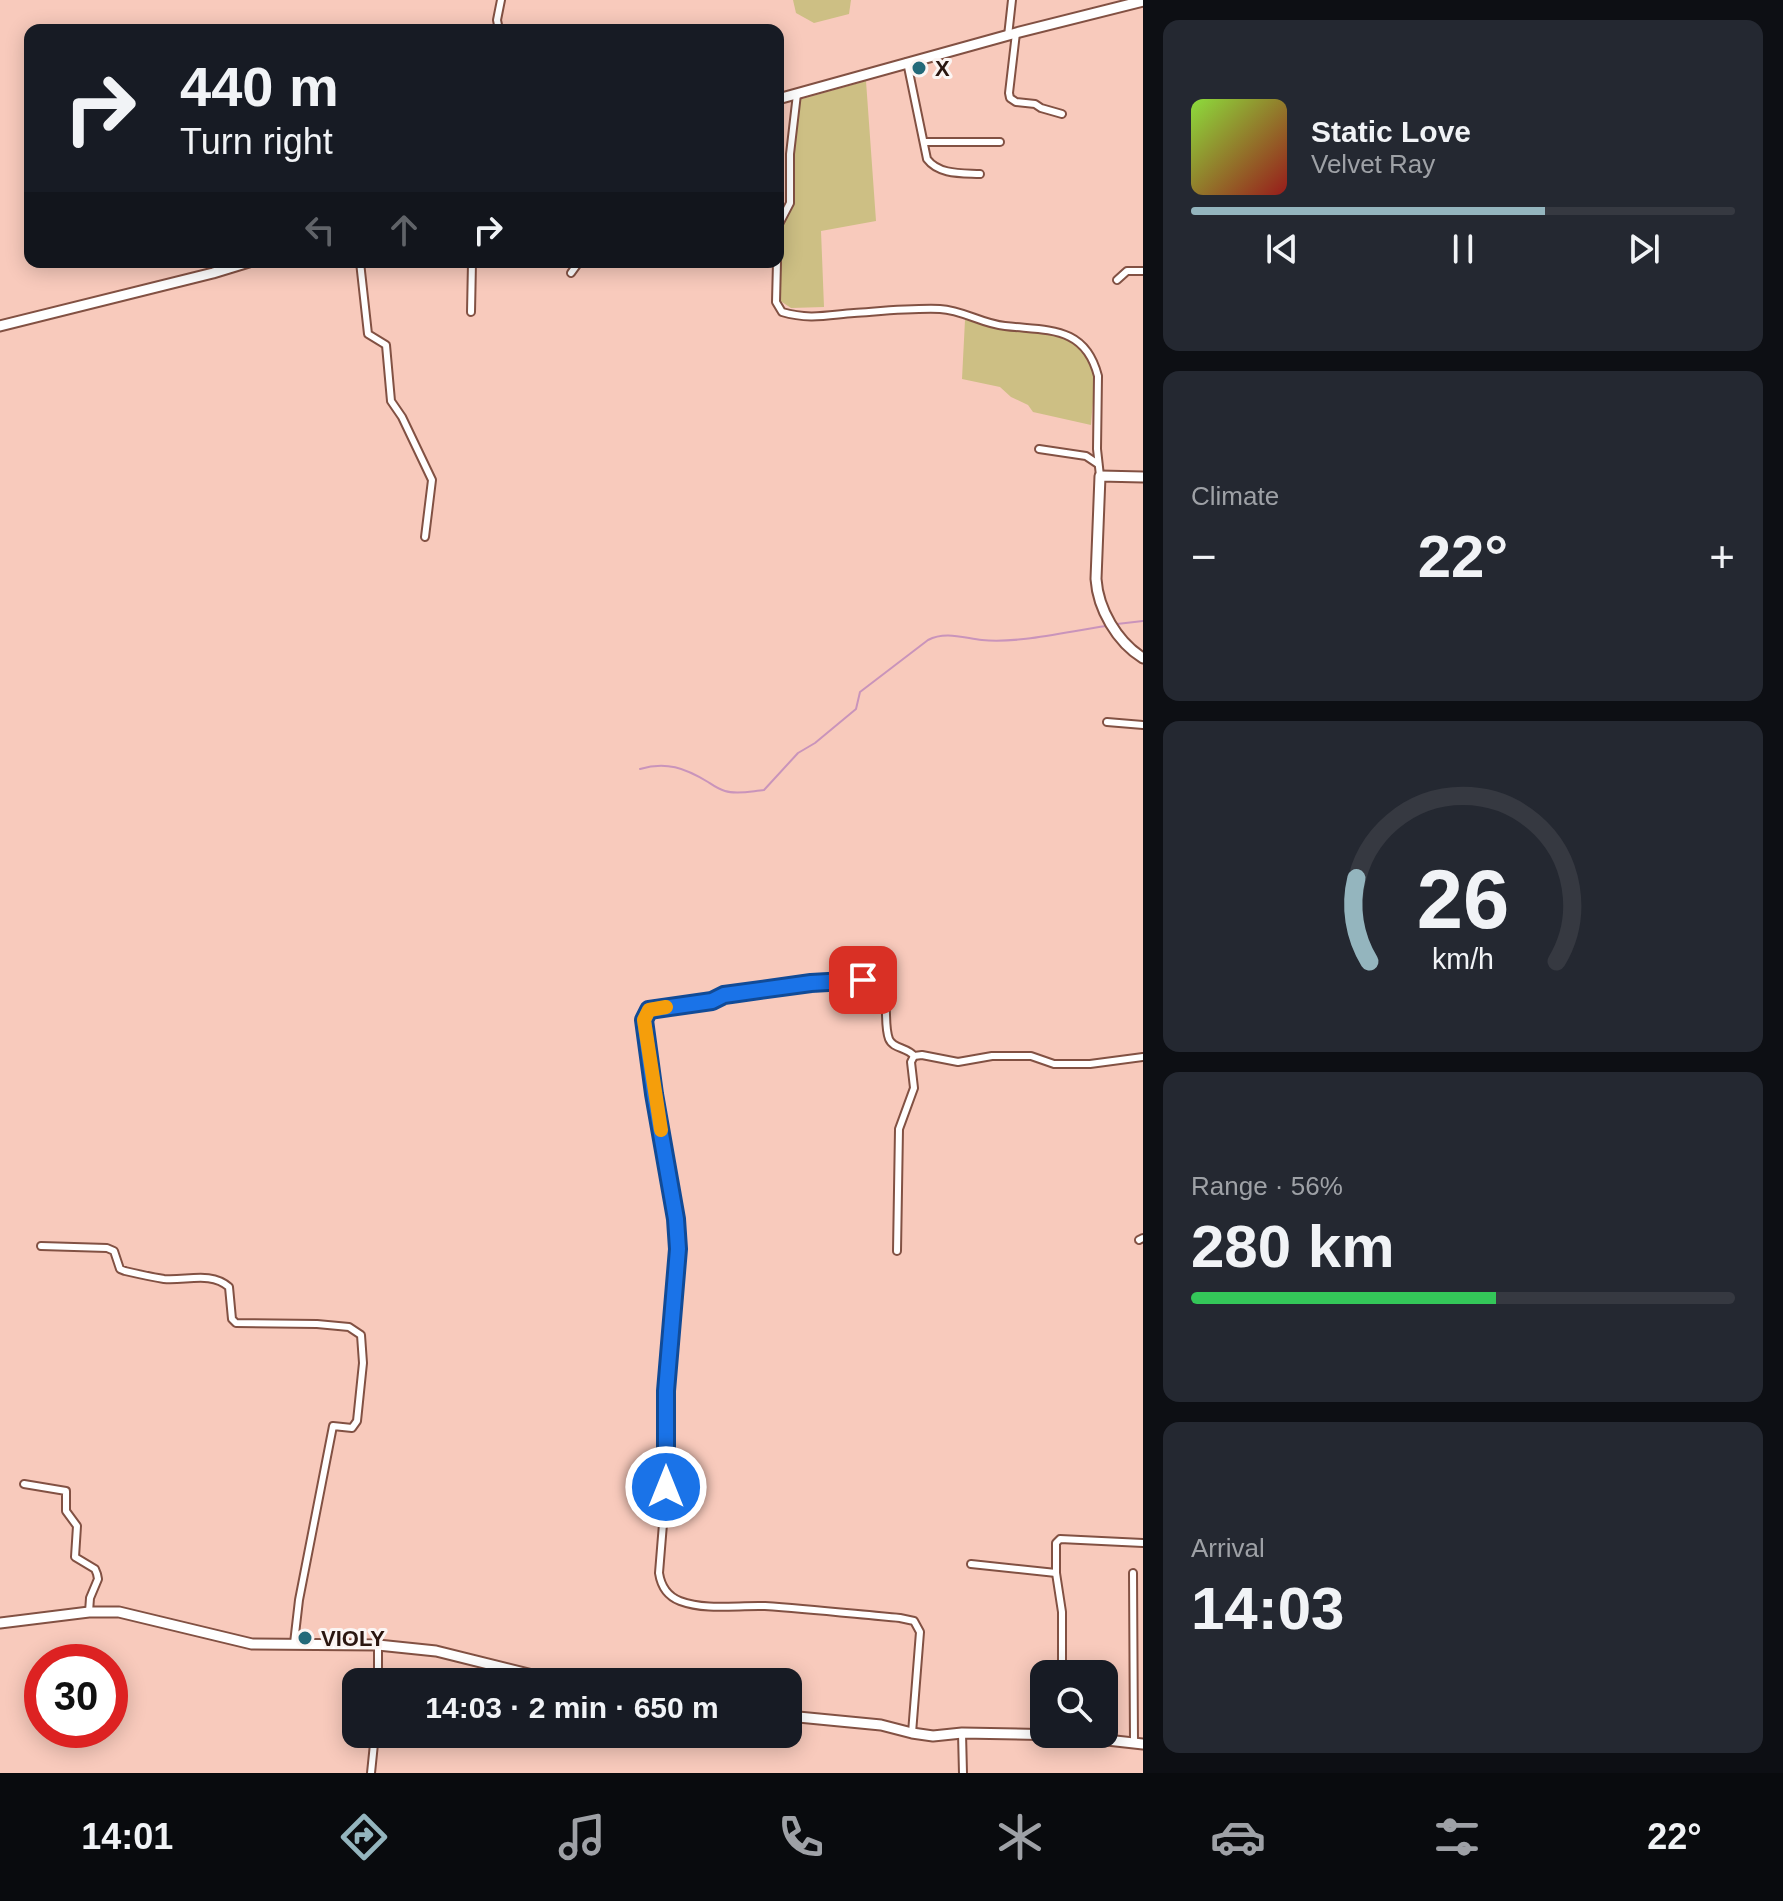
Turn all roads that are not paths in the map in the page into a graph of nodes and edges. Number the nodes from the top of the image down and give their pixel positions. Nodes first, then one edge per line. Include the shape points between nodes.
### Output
1 (501, 0) edge
2 (1012, 0) edge
3 (1143, 1) edge
4 (498, 24) edge
5 (1012, 34) junction
6 (907, 62) junction
7 (797, 94) junction
8 (784, 97) edge
9 (1062, 114) dead end
10 (925, 142) junction
11 (1000, 142) dead end
12 (980, 174) dead end
13 (784, 214) edge
14 (211, 268) edge
15 (229, 268) edge
16 (361, 268) edge
17 (472, 268) edge
18 (575, 268) edge
19 (777, 268) edge
20 (1143, 271) edge
21 (213, 273) junction
22 (571, 273) dead end
23 (1117, 280) dead end
24 (471, 312) dead end
25 (0, 326) edge
26 (1039, 449) dead end
27 (1098, 464) junction
28 (1100, 476) junction
29 (1143, 477) edge
30 (425, 537) dead end
31 (1143, 658) edge
32 (1107, 722) dead end
33 (1143, 725) edge
34 (914, 1056) junction
35 (1143, 1057) edge
36 (41, 1246) dead end
37 (897, 1251) dead end
38 (24, 1484) dead end
39 (1143, 1543) edge
40 (971, 1564) dead end
41 (1056, 1573) junction
42 (1133, 1573) dead end
43 (89, 1612) junction
44 (0, 1623) edge
45 (294, 1643) junction
46 (378, 1645) junction
47 (1062, 1660) edge
48 (378, 1668) edge
49 (505, 1668) edge
50 (802, 1718) edge
51 (912, 1733) junction
52 (962, 1733) junction
53 (1030, 1734) edge
54 (1118, 1741) edge
55 (1139, 1744) edge
56 (374, 1748) edge
57 (371, 1773) edge
58 (963, 1773) edge

1 - 4 street
2 - 5 street
3 - 5 street
5 - 6 street
5 - 9 street via 1010,98
6 - 7 street
6 - 10 street
7 - 8 street
7 - 13 street via 790,203
10 - 11 street
10 - 12 street via 927,159 935,167
14 - 21 street
15 - 21 street
16 - 30 street via 368,334 385,343 391,401 432,480
17 - 24 street
18 - 22 street
19 - 27 street via 776,302 782,312 794,315 946,310 994,325 1054,330 1071,337 1089,355 1098,376
20 - 23 street via 1127,271
21 - 25 street
26 - 27 street via 1086,456
27 - 28 street
28 - 29 street
28 - 31 street via 1097,593 1120,639
32 - 33 street
34 - 35 street via 958,1062 1031,1056 1054,1064
34 - 37 street via 914,1088 899,1129
34 - 51 street via 889,1040 886,1002 871,981 724,995 649,1010 644,1020 678,1249 666,1391 660,1583 679,1601 712,1607 762,1606 914,1621 920,1632
36 - 45 street via 107,1248 125,1271 163,1279 222,1281 229,1287 236,1323 349,1327 361,1335 357,1421 352,1428 333,1426
38 - 43 street via 66,1491 66,1511 77,1526 75,1557 95,1569 98,1579
39 - 41 street via 1060,1539
40 - 41 street
41 - 47 street
42 - 55 street
43 - 44 street
43 - 45 street via 119,1612 252,1644
45 - 46 street
46 - 48 street
46 - 49 street via 436,1651
50 - 51 street
51 - 52 street
52 - 53 street
52 - 58 street
54 - 55 street
56 - 57 street

